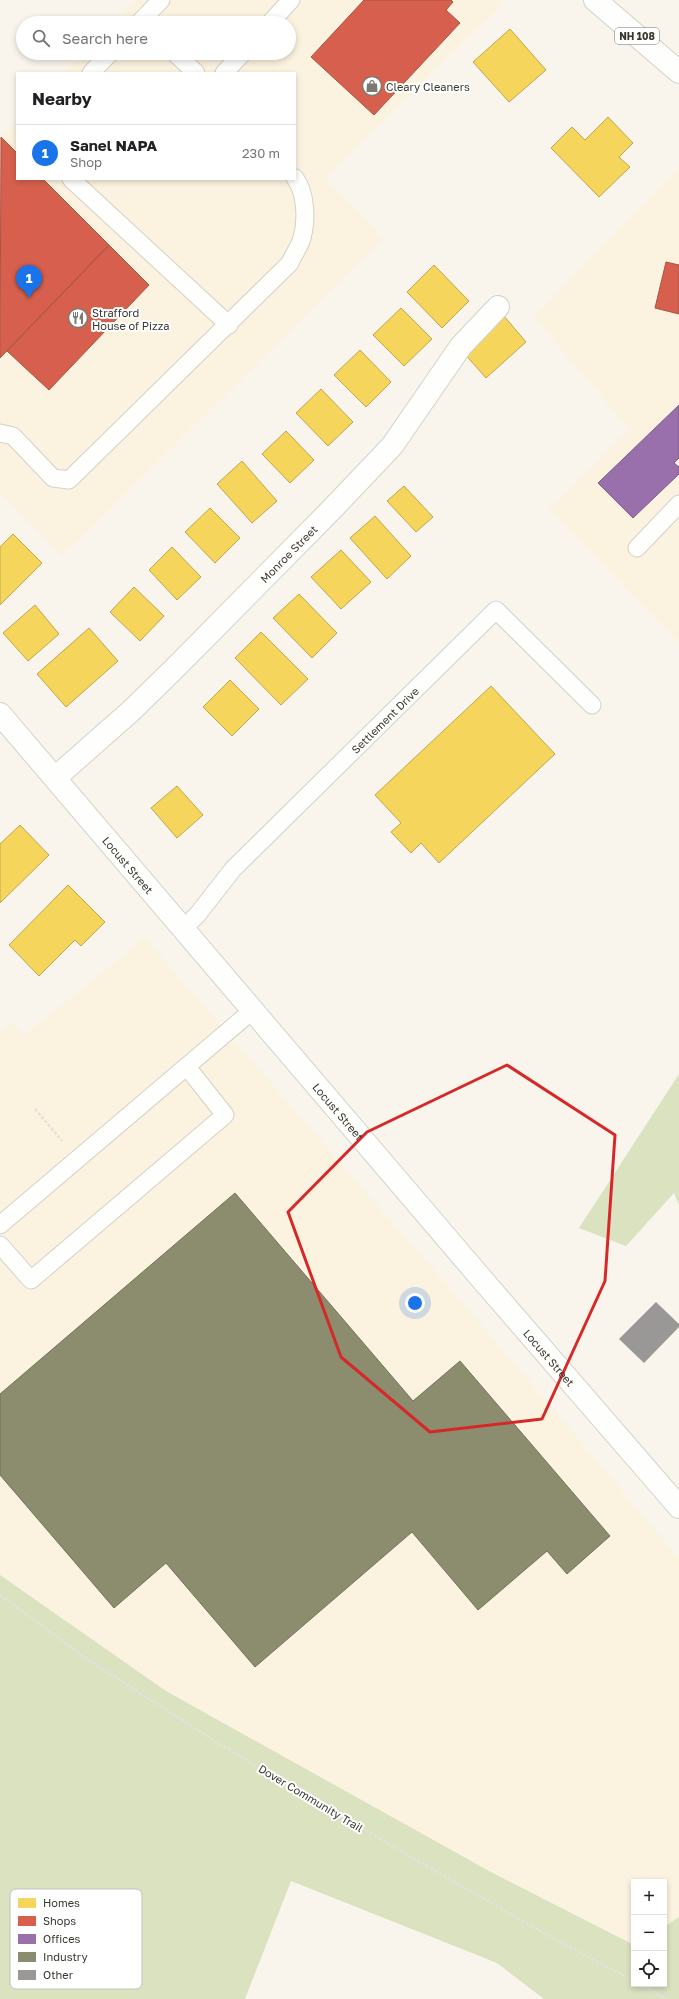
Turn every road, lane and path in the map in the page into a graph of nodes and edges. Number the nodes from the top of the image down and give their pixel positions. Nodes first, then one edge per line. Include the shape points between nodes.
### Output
1 (162, 0) edge
2 (291, 0) edge
3 (595, 0) edge
4 (147, 16) edge
5 (276, 16) edge
6 (103, 60) edge
7 (182, 60) edge
8 (236, 60) edge
9 (92, 72) edge
10 (195, 72) edge
11 (225, 72) edge
12 (679, 72) edge
13 (72, 180) edge
14 (296, 180) edge
15 (498, 307) dead end
16 (229, 325) junction
17 (0, 433) edge
18 (679, 504) edge
19 (637, 548) dead end
20 (592, 705) dead end
21 (0, 714) edge
22 (55, 778) junction
23 (183, 928) junction
24 (252, 1010) junction
25 (187, 1067) junction
26 (35, 1109) dead end
27 (78, 1159) junction
28 (0, 1224) edge
29 (0, 1245) edge
30 (679, 1507) edge
31 (0, 1596) edge
32 (631, 1979) edge
33 (645, 1987) edge
34 (667, 1999) edge

1 - 4 lane
2 - 5 lane
3 - 12 street, NH 108
6 - 9 lane
7 - 10 lane
8 - 11 lane
13 - 16 lane
14 - 16 lane via 305,209 302,238 290,263
15 - 22 street, Monroe Street via 461,346 392,446 173,670
16 - 17 lane via 69,480 53,478 13,436
18 - 19 lane
20 - 23 lane, Settlement Drive via 496,610 233,869 198,914
21 - 22 street, Locust Street
22 - 23 street, Locust Street
23 - 24 street, Locust Street
24 - 25 lane
24 - 30 street, Locust Street
25 - 27 lane
25 - 29 lane via 225,1115 31,1280
26 - 27 path
27 - 28 lane
31 - 32 path, Dover Community Trail via 87,1659 220,1745 458,1884
33 - 34 path

